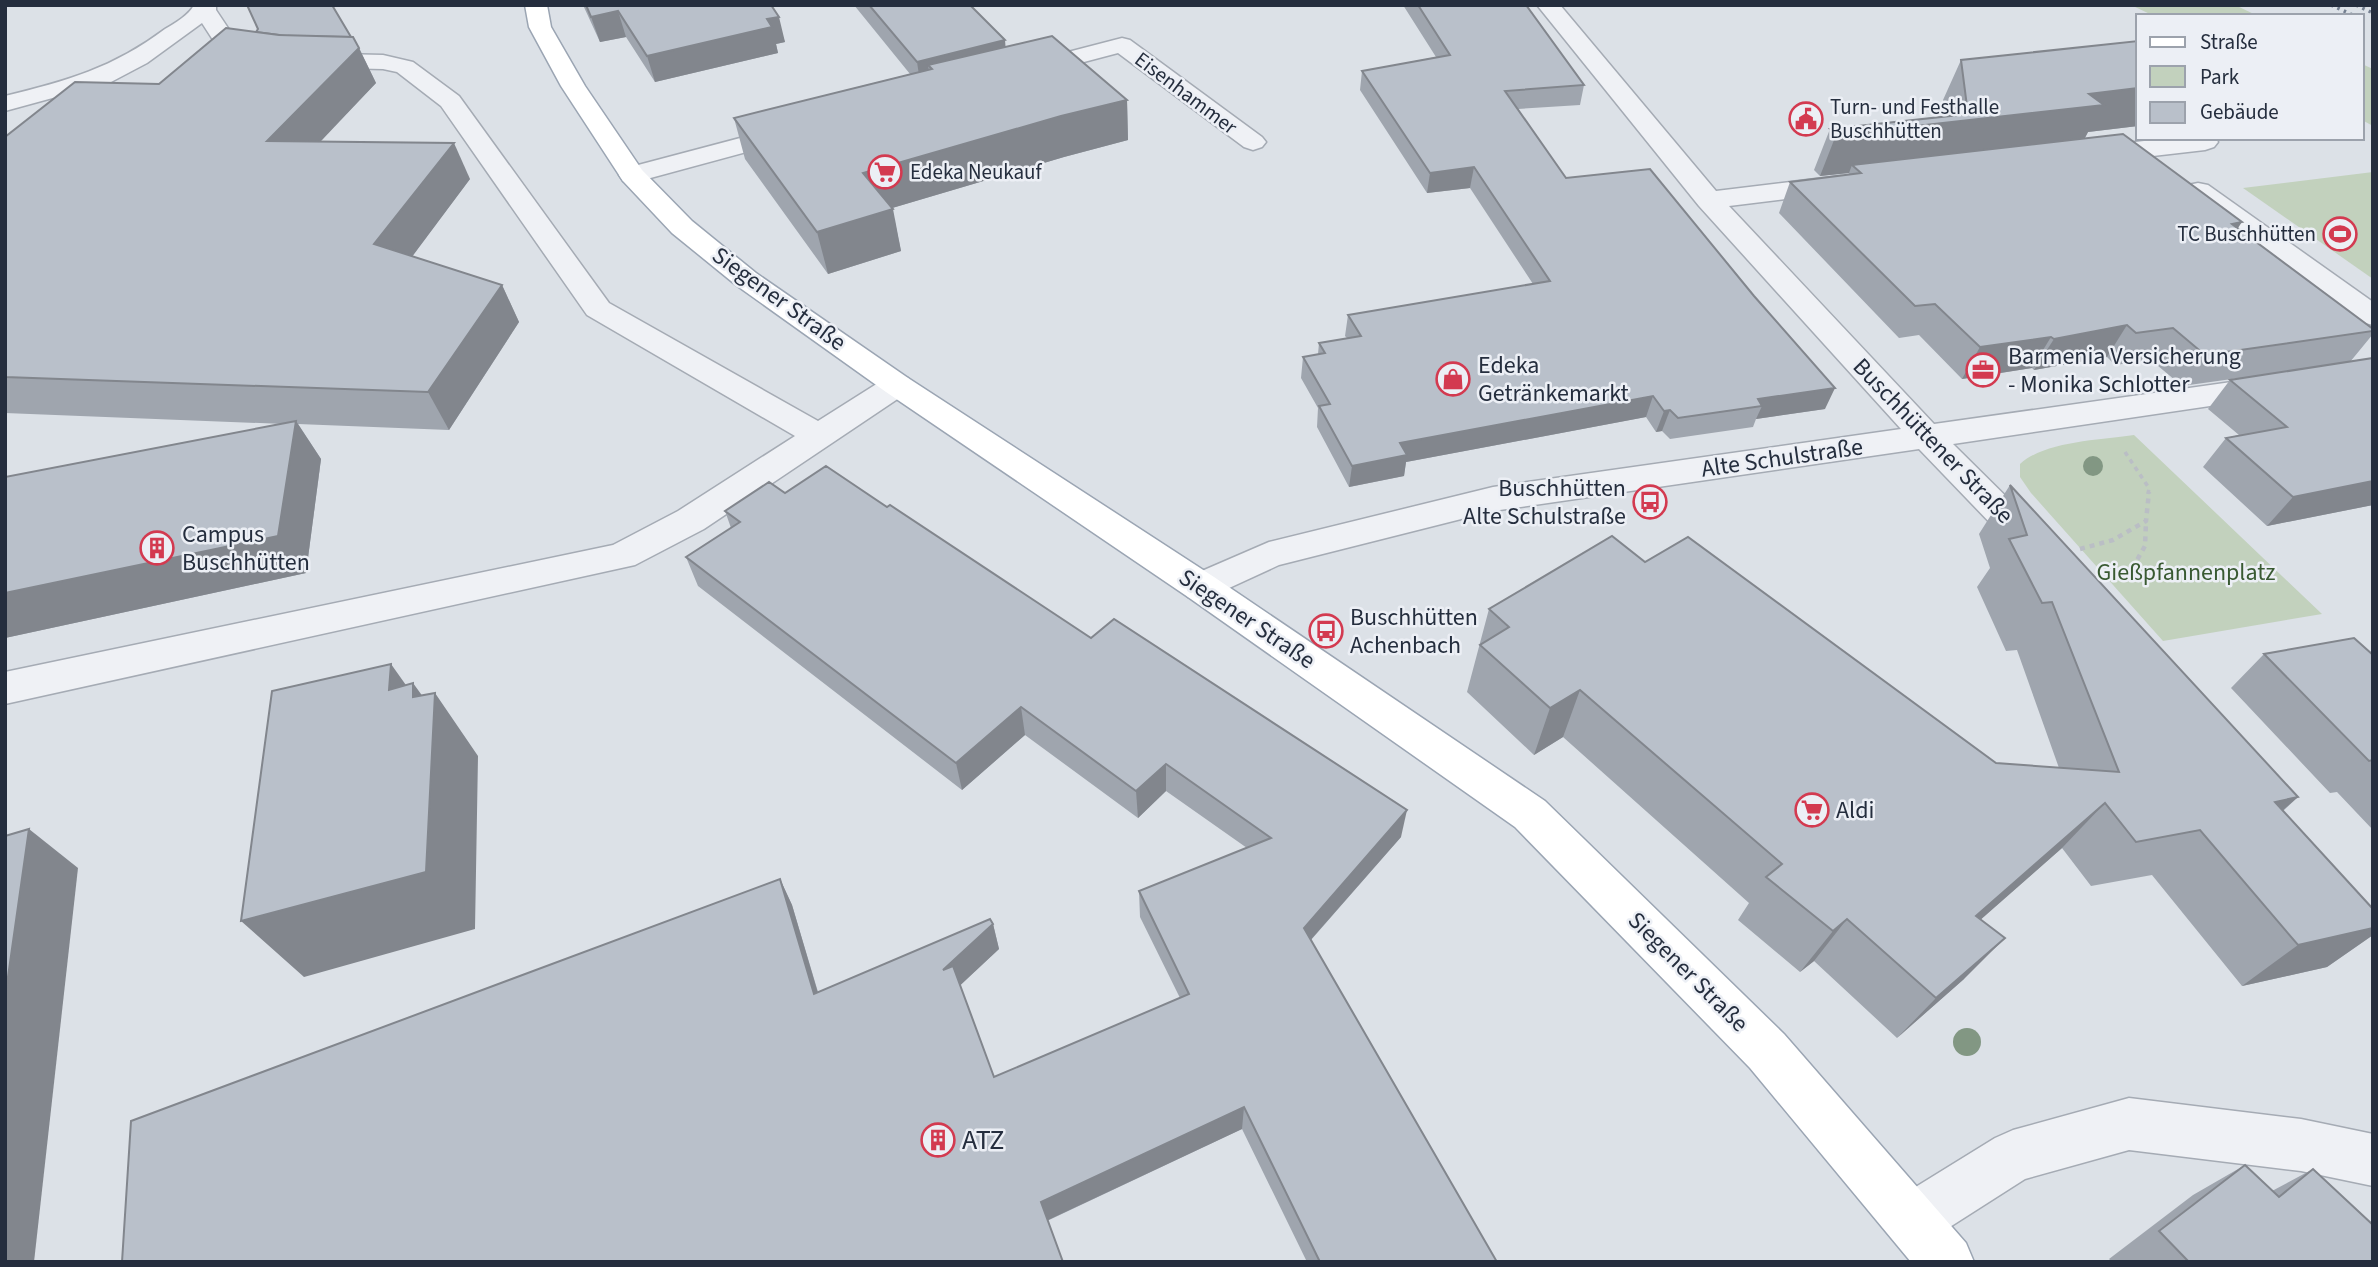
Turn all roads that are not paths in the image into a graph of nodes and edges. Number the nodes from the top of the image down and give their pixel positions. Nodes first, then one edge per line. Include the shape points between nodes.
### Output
1 (536, 5) edge
2 (1548, 5) edge
3 (205, 7) edge
4 (1003, 76) edge
5 (5, 104) edge
6 (818, 125) edge
7 (1253, 142) dead end
8 (2204, 142) dead end
9 (2138, 149) junction
10 (2069, 157) edge
11 (632, 174) junction
12 (1861, 182) edge
13 (1709, 200) junction
14 (2373, 316) edge
15 (2373, 373) edge
16 (897, 385) junction
17 (819, 436) junction
18 (1926, 436) junction
19 (1201, 587) junction
20 (2071, 588) edge
21 (5, 688) edge
22 (2373, 1160) edge
23 (1912, 1220) junction
24 (1947, 1262) edge

1 - 11 main road, Siegener Straße via 540,27 573,86
2 - 13 street, Buschhüttener Straße
3 - 5 street via 162,43 115,71
3 - 17 street via 232,52 405,66 450,101 598,309
4 - 7 street, Eisenhammer via 1122,45
6 - 11 street
8 - 9 street
9 - 10 street
9 - 14 street
11 - 16 main road, Siegener Straße via 682,226 746,279
12 - 13 street
13 - 18 street, Buschhüttener Straße
15 - 18 street, Alte Schulstraße
16 - 17 street
16 - 19 main road, Siegener Straße
17 - 21 street via 691,520 622,556
18 - 19 street, Alte Schulstraße via 1493,499 1269,555
18 - 20 street, Buschhüttener Straße
19 - 23 main road, Siegener Straße via 1530,814 1767,1051
22 - 23 street via 2301,1145 2129,1124 2013,1156
23 - 24 main road, Siegener Straße

